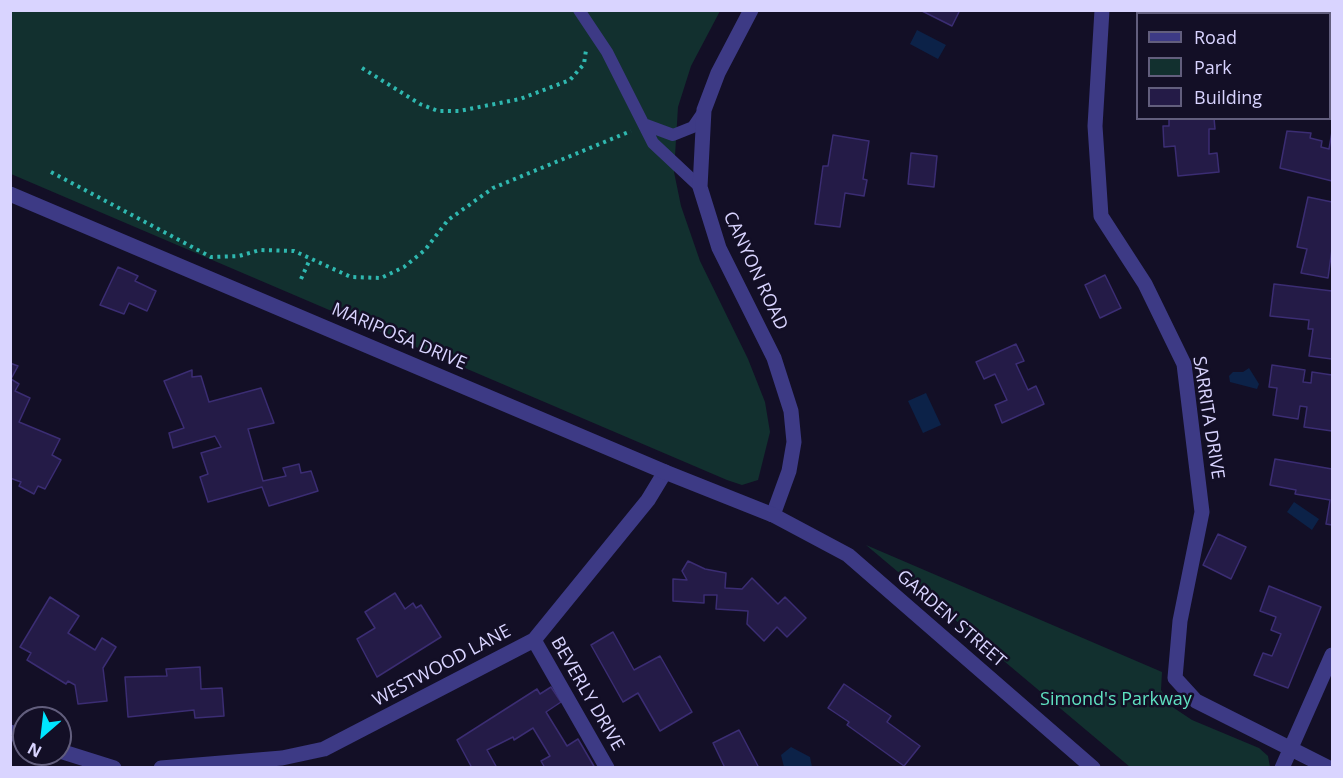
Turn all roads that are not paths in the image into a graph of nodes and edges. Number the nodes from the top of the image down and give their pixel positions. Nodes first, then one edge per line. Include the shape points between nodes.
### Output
1 (579, 10) edge
2 (751, 10) edge
3 (1102, 10) edge
4 (704, 110) junction
5 (646, 125) junction
6 (700, 187) junction
7 (10, 194) edge
8 (665, 472) junction
9 (773, 515) junction
10 (534, 640) junction
11 (1332, 655) edge
12 (1289, 749) junction
13 (72, 755) edge
14 (114, 768) edge
15 (161, 768) edge
16 (607, 768) edge
17 (1093, 768) edge
18 (1282, 768) edge
19 (1329, 768) edge

1 - 5 lane via 607,51
2 - 4 street, CANYON ROAD via 718,73
3 - 12 street, SARRITA DRIVE via 1095,126 1101,216 1145,284 1184,364 1202,512 1180,621 1175,678 1196,701
4 - 5 lane via 693,128 673,135
4 - 6 street, CANYON ROAD
5 - 6 lane via 653,143
6 - 9 street, CANYON ROAD via 719,248 774,358 791,411 794,442 789,471
7 - 8 street, MARIPOSA DRIVE
8 - 9 street, MARIPOSA DRIVE
8 - 10 street, WESTWOOD LANE via 648,500
9 - 17 street, GARDEN STREET via 848,555
10 - 15 street, WESTWOOD LANE via 324,749 282,758
10 - 16 street, BEVERLY DRIVE
11 - 12 street
12 - 18 street
12 - 19 street
13 - 14 street

